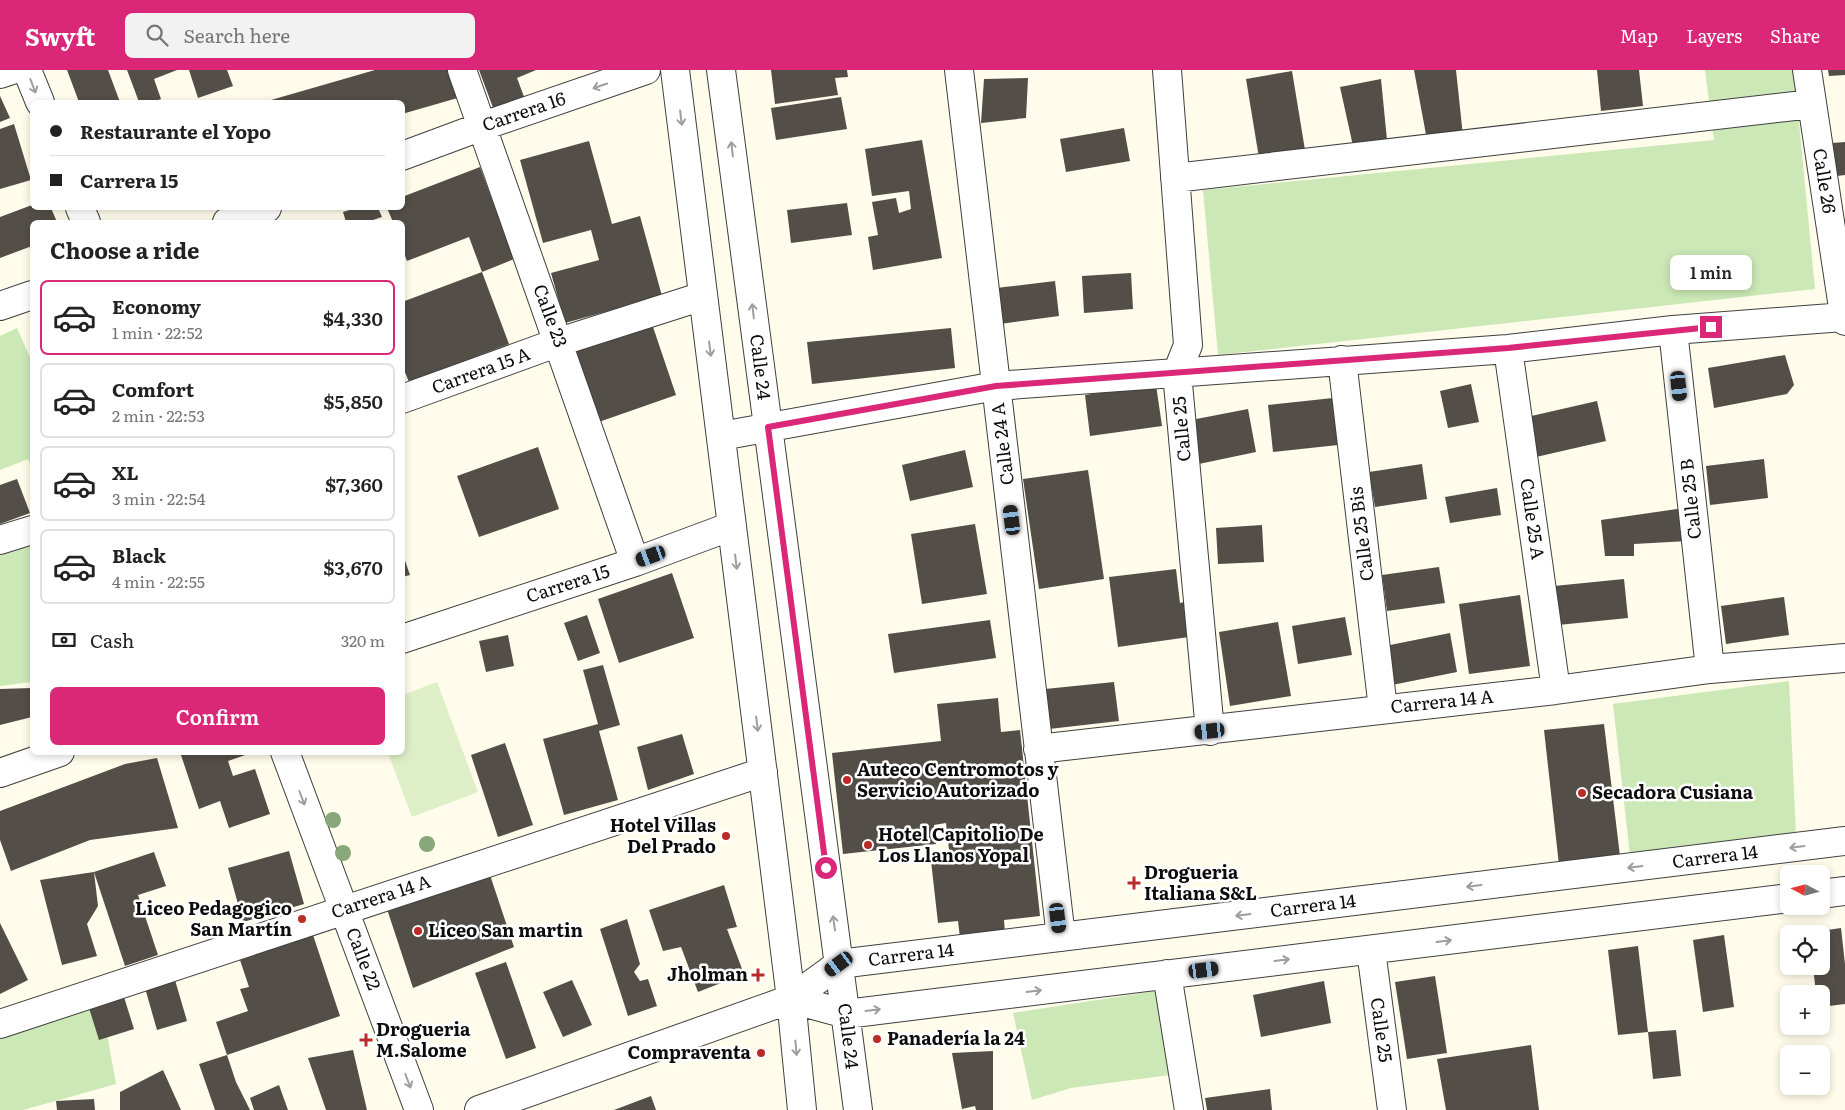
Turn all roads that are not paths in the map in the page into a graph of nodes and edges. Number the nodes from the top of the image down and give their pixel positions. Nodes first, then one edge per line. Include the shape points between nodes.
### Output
1 (12, 70) edge
2 (27, 70) edge
3 (462, 70) edge
4 (646, 70) edge
5 (674, 70) edge
6 (721, 70) edge
7 (959, 70) edge
8 (1167, 70) edge
9 (1807, 70) edge
10 (0, 74) edge
11 (39, 100) edge
12 (1812, 104) junction
13 (480, 127) junction
14 (405, 155) edge
15 (1175, 178) junction
16 (261, 210) edge
17 (233, 220) edge
18 (30, 296) edge
19 (703, 296) junction
20 (0, 306) edge
21 (1845, 317) edge
22 (1845, 321) edge
23 (1673, 330) junction
24 (560, 342) junction
25 (1508, 348) junction
26 (1342, 360) junction
27 (1177, 373) junction
28 (996, 386) junction
29 (405, 398) edge
30 (768, 427) junction
31 (721, 436) junction
32 (732, 526) junction
33 (30, 531) edge
34 (0, 540) edge
35 (635, 562) junction
36 (405, 637) edge
37 (1845, 658) edge
38 (1710, 669) junction
39 (1556, 690) junction
40 (1383, 709) junction
41 (1210, 731) junction
42 (1038, 749) junction
43 (51, 755) edge
44 (286, 755) edge
45 (763, 772) junction
46 (0, 773) edge
47 (1845, 841) edge
48 (1845, 891) edge
49 (1830, 893) edge
50 (1780, 899) edge
51 (344, 909) junction
52 (1061, 937) junction
53 (1371, 950) junction
54 (839, 964) junction
55 (1167, 974) junction
56 (791, 999) junction
57 (846, 1014) junction
58 (0, 1024) edge
59 (419, 1110) edge
60 (478, 1110) edge
61 (802, 1110) edge
62 (858, 1110) edge
63 (1189, 1110) edge
64 (1392, 1110) edge

1 - 10 street
2 -> 11 street
3 - 13 street, Calle 23
4 -> 13 street, Carrera 16
5 -> 19 street
30 -> 6 street, Calle 24
7 - 28 street, Calle 24 A
8 - 15 street, Calle 25
9 - 12 street, Calle 26
12 - 15 street
12 - 21 street, Calle 26
13 - 14 street, Carrera 16
13 - 24 street, Calle 23
15 - 27 street, Calle 25 via 1188,344
16 - 17 street
18 - 20 street
19 - 24 street, Carrera 15 A
19 -> 31 street
21 - 22 street, Calle 26
21 - 23 street
23 - 25 street
23 - 38 street, Calle 25 B
24 - 29 street, Carrera 15 A
24 - 35 street, Calle 23
25 - 26 street
25 - 39 street, Calle 25 A
26 - 27 street
26 - 40 street, Calle 25 Bis
27 - 28 street
27 - 41 street, Calle 25
28 - 30 street
28 - 42 street, Calle 24 A
30 - 31 street
54 -> 30 street, Calle 24
31 - 32 street
32 - 35 street, Carrera 15
32 -> 45 street
33 - 34 street
35 - 36 street, Carrera 15
37 - 38 street, Carrera 14 A
38 - 39 street, Carrera 14 A
39 - 40 street, Carrera 14 A
40 - 41 street, Carrera 14 A
41 - 42 street, Carrera 14 A
42 - 52 street, Calle 24 A
43 - 46 street
44 -> 51 street, Calle 22
45 - 51 street, Carrera 14 A
45 - 56 street
47 -> 52 street, Carrera 14
48 - 49 street
53 -> 50 street
51 - 58 street, Carrera 14 A
51 -> 59 street, Calle 22
52 - 54 street, Carrera 14
55 -> 53 street
53 - 64 street, Calle 25
54 - 56 street, Carrera 14
54 - 57 street, Calle 24
57 -> 55 street
55 - 63 street
56 - 57 street
56 - 60 street, Carrera 14
56 -> 61 street
57 - 62 street, Calle 24

